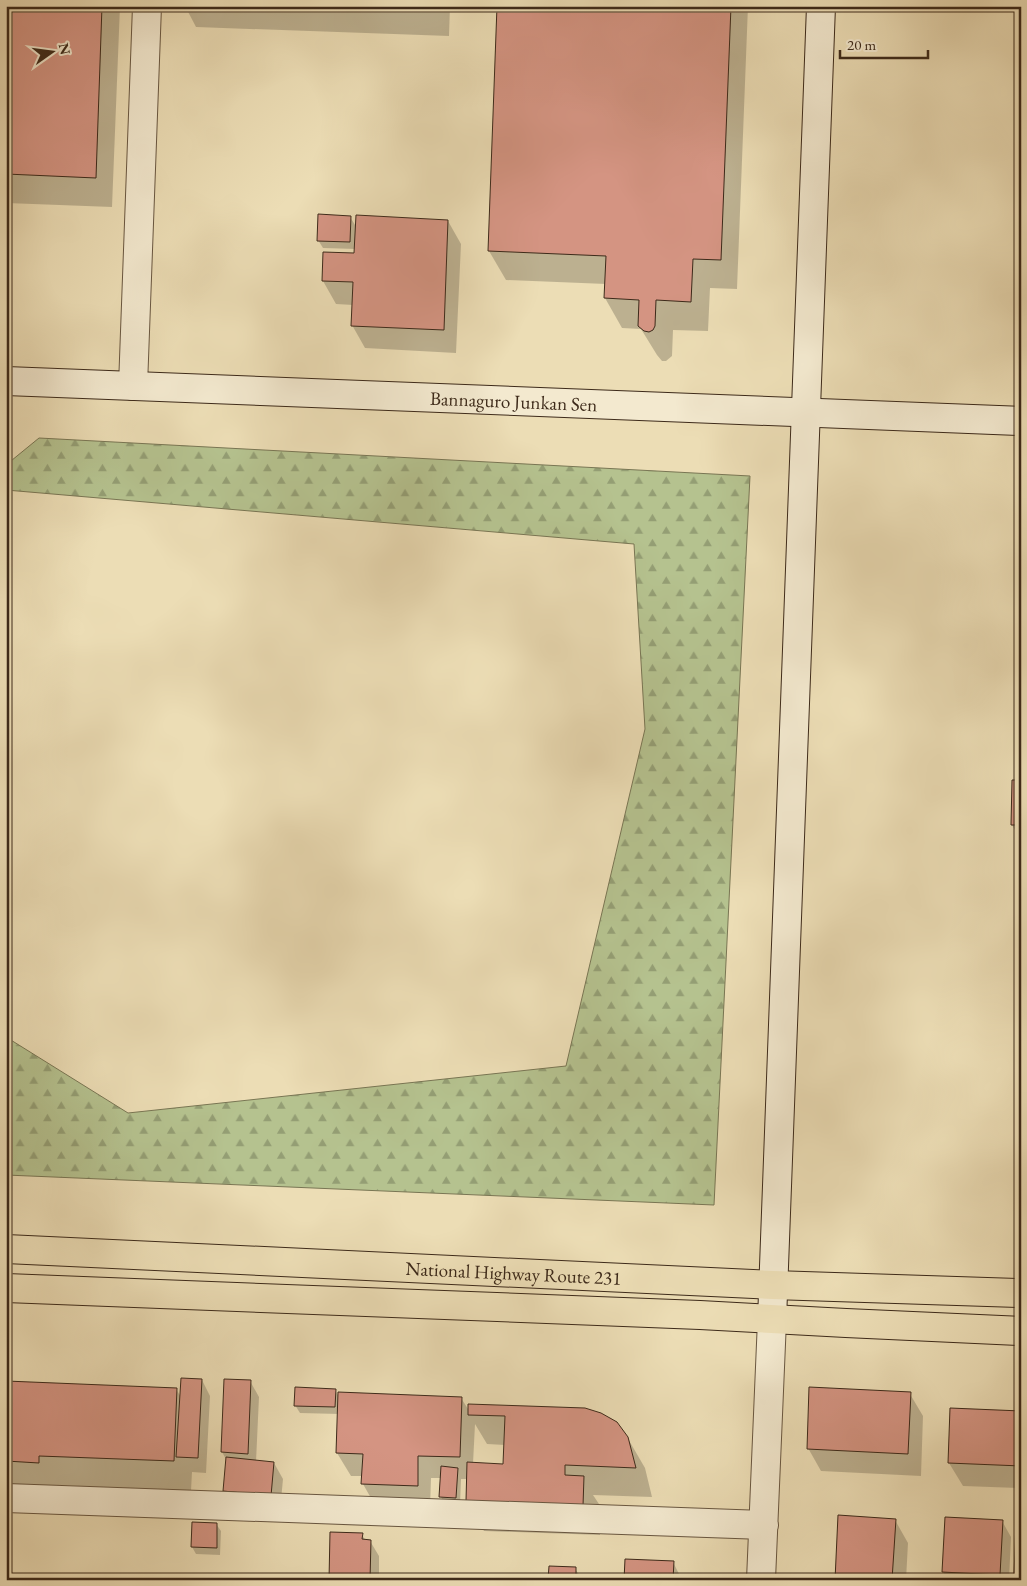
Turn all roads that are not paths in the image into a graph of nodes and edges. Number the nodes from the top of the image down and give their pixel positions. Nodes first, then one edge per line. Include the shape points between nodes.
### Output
1 (147, 6) edge
2 (821, 6) edge
3 (6, 381) edge
4 (133, 386) junction
5 (805, 412) junction
6 (1021, 421) edge
7 (6, 1249) edge
8 (773, 1285) junction
9 (6, 1288) edge
10 (1021, 1293) edge
11 (772, 1320) junction
12 (1021, 1331) edge
13 (6, 1498) edge
14 (764, 1525) junction
15 (761, 1580) edge

1 - 4 street
2 - 5 street
3 - 4 street, Bannaguro Junkan Sen
4 - 5 street, Bannaguro Junkan Sen
5 - 6 street, Bannaguro Junkan Sen
5 - 8 street
7 - 8 highway, National Highway Route 231
8 - 10 highway, National Highway Route 231
8 - 11 street
9 - 11 highway, National Highway Route 231
11 - 12 highway, National Highway Route 231
11 - 14 street
13 - 14 street
14 - 15 street

